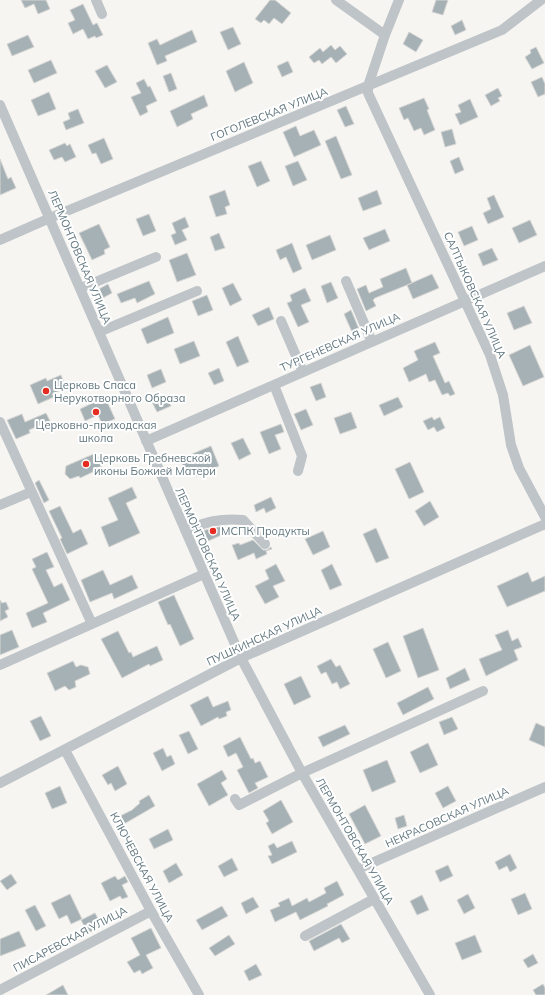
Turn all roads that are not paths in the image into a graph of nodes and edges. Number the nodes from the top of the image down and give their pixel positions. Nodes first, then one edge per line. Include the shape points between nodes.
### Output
1 (96, 0) edge
2 (336, 0) edge
3 (399, 0) edge
4 (541, 0) edge
5 (102, 14) dead end
6 (385, 35) junction
7 (368, 86) junction
8 (0, 105) edge
9 (2, 116) edge
10 (50, 218) junction
11 (0, 240) edge
12 (156, 257) dead end
13 (545, 266) edge
14 (346, 282) dead end
15 (81, 288) junction
16 (197, 291) dead end
17 (465, 300) junction
18 (281, 321) dead end
19 (99, 332) junction
20 (372, 342) junction
21 (303, 372) junction
22 (274, 385) junction
23 (0, 422) edge
24 (146, 441) junction
25 (298, 471) dead end
26 (31, 492) junction
27 (0, 504) edge
28 (545, 517) edge
29 (545, 524) edge
30 (184, 530) junction
31 (265, 544) dead end
32 (204, 574) junction
33 (92, 624) junction
34 (241, 658) junction
35 (0, 665) edge
36 (483, 692) dead end
37 (65, 750) junction
38 (302, 773) junction
39 (0, 784) edge
40 (545, 787) edge
41 (235, 799) dead end
42 (358, 868) junction
43 (374, 898) junction
44 (151, 911) junction
45 (305, 936) dead end
46 (4, 988) edge
47 (13, 995) edge
48 (199, 995) edge
49 (430, 995) edge

1 - 5 street
2 - 6 street
3 - 6 street
4 - 7 street, ГОГОЛЕВСКАЯ УЛИЦА via 502,30
6 - 7 street
7 - 10 street, ГОГОЛЕВСКАЯ УЛИЦА
7 - 17 street, САЛТЫКОВСКАЯ УЛИЦА via 368,93
8 - 9 street, ЛЕРМОНТОВСКАЯ УЛИЦА
9 - 10 street, ЛЕРМОНТОВСКАЯ УЛИЦА
10 - 11 street, ГОГОЛЕВСКАЯ УЛИЦА
10 - 15 street, ЛЕРМОНТОВСКАЯ УЛИЦА
12 - 15 street
13 - 17 street, ТУРГЕНЕВСКАЯ УЛИЦА
14 - 20 street
15 - 19 street, ЛЕРМОНТОВСКАЯ УЛИЦА
16 - 19 street
17 - 20 street, ТУРГЕНЕВСКАЯ УЛИЦА
17 - 28 street, САЛТЫКОВСКАЯ УЛИЦА via 500,384 511,445 519,468
18 - 21 street
19 - 24 street, ЛЕРМОНТОВСКАЯ УЛИЦА
20 - 21 street, ТУРГЕНЕВСКАЯ УЛИЦА
21 - 22 street, ТУРГЕНЕВСКАЯ УЛИЦА
22 - 24 street, ТУРГЕНЕВСКАЯ УЛИЦА
22 - 25 street via 302,456
23 - 26 street
24 - 30 street, ЛЕРМОНТОВСКАЯ УЛИЦА
26 - 27 street
26 - 33 street
29 - 34 street, ПУШКИНСКАЯ УЛИЦА
30 - 31 street via 224,518 243,520
30 - 32 street, ЛЕРМОНТОВСКАЯ УЛИЦА
32 - 33 street
32 - 34 street, ЛЕРМОНТОВСКАЯ УЛИЦА
33 - 35 street
34 - 37 street, ПУШКИНСКАЯ УЛИЦА
34 - 38 street, ЛЕРМОНТОВСКАЯ УЛИЦА
36 - 38 street
37 - 39 street, ПУШКИНСКАЯ УЛИЦА
37 - 44 street, КЛЮЧЕВСКАЯ УЛИЦА
38 - 41 street via 239,805
38 - 42 street, ЛЕРМОНТОВСКАЯ УЛИЦА
40 - 42 street, НЕКРАСОВСКАЯ УЛИЦА
42 - 43 street, ЛЕРМОНТОВСКАЯ УЛИЦА
43 - 45 street
43 - 49 street, ЛЕРМОНТОВСКАЯ УЛИЦА
44 - 46 street, ПИСАРЕВСКАЯ УЛИЦА
44 - 48 street, КЛЮЧЕВСКАЯ УЛИЦА
46 - 47 street

